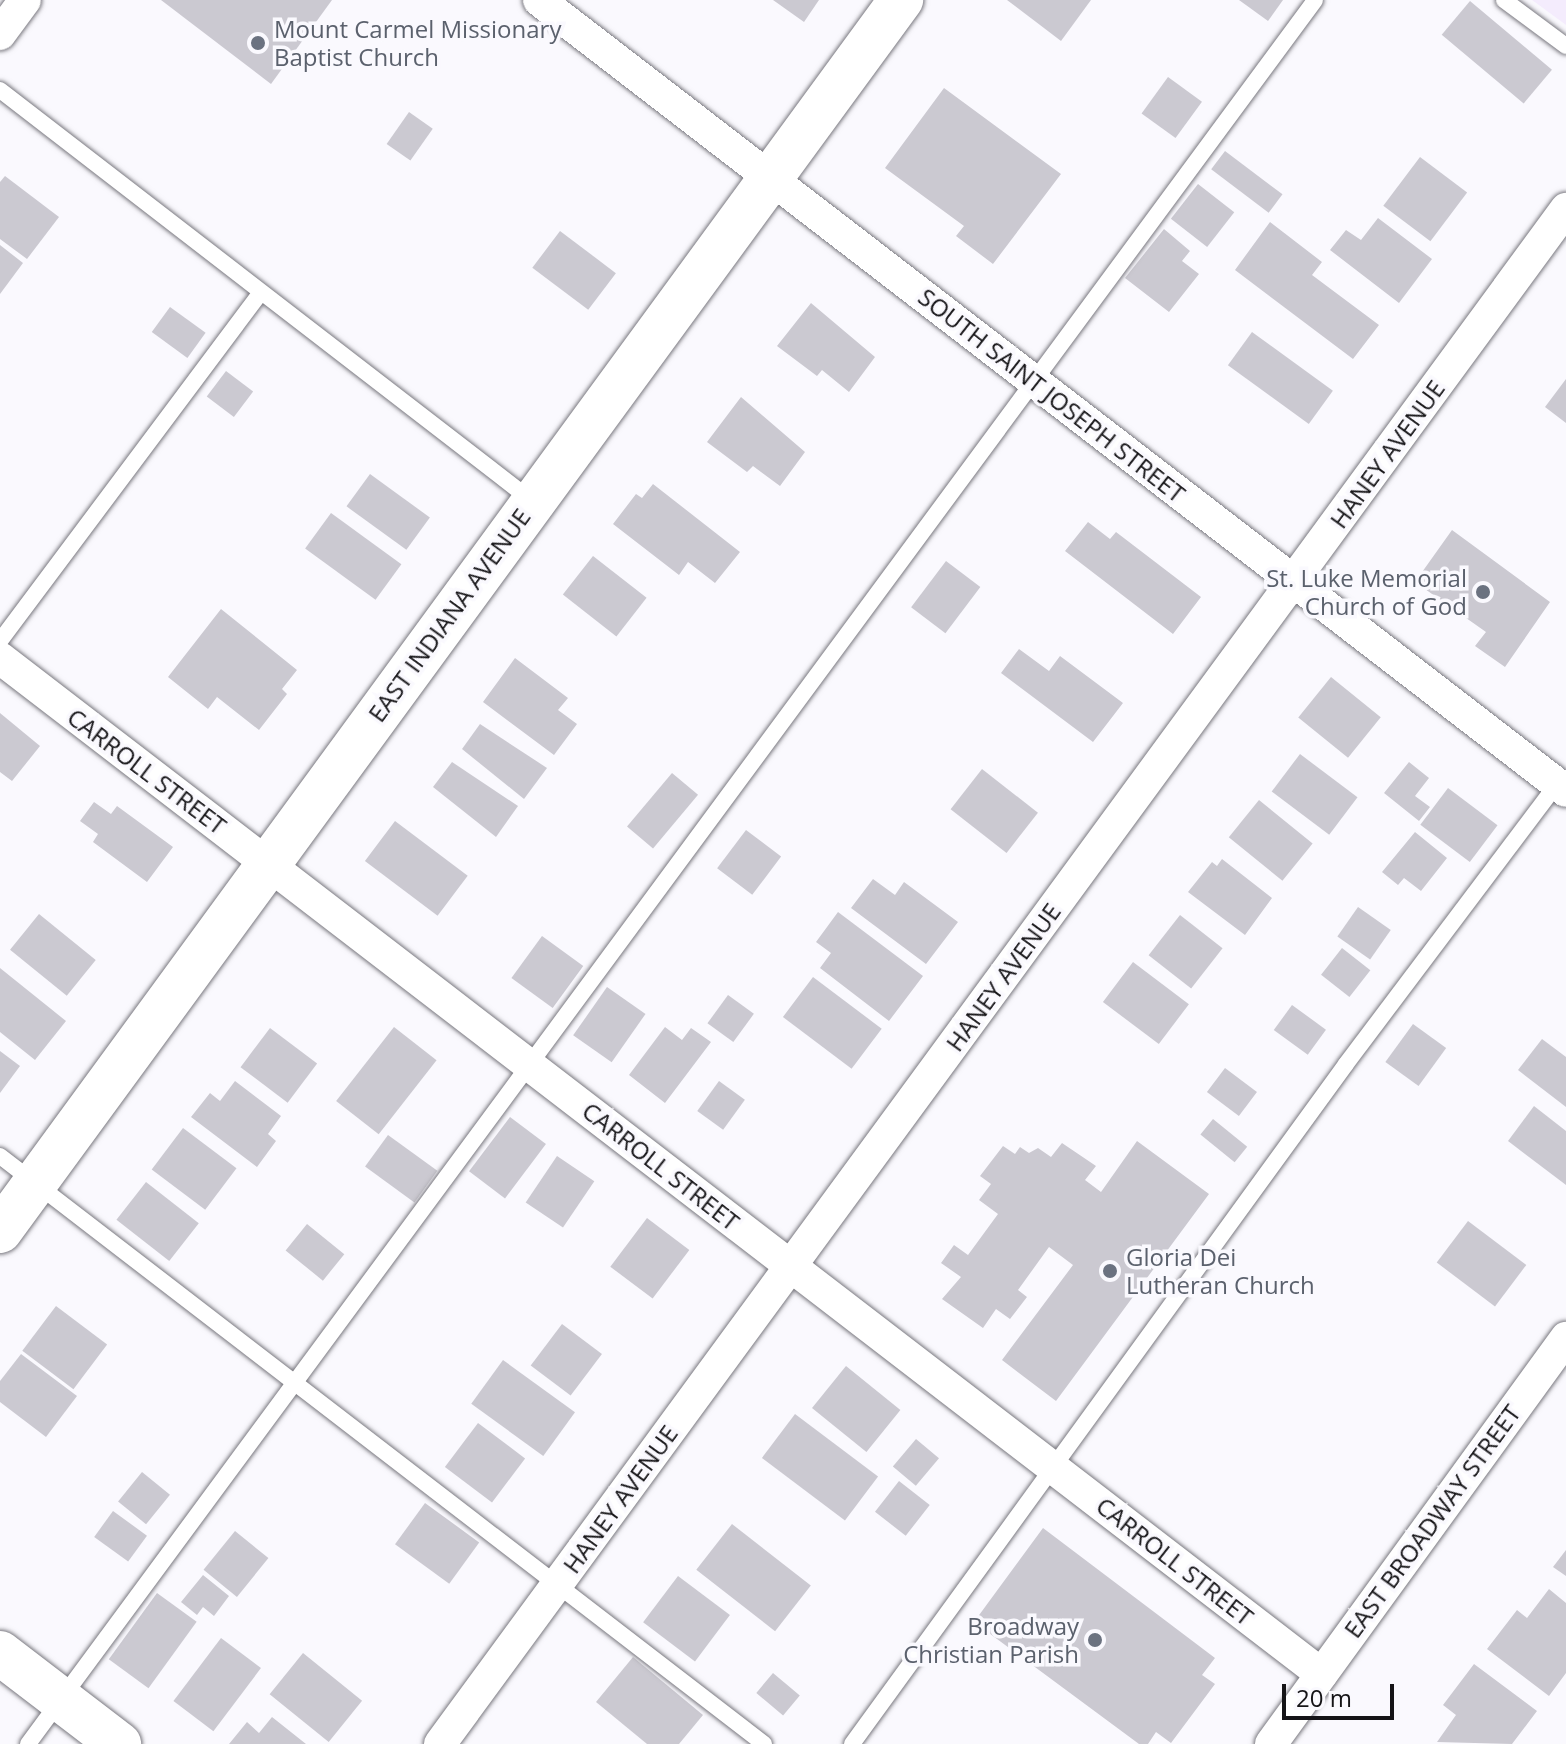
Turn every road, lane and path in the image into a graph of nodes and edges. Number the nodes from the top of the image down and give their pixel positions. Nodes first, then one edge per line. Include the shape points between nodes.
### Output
1 (25, 0) edge
2 (539, 0) edge
3 (901, 0) edge
4 (1315, 0) edge
5 (1504, 0) edge
6 (0, 34) edge
7 (1566, 46) edge
8 (0, 90) edge
9 (772, 179) junction
10 (1566, 209) edge
11 (260, 293) junction
12 (1031, 379) junction
13 (533, 501) junction
14 (1293, 581) junction
15 (0, 641) edge
16 (0, 658) edge
17 (1563, 782) edge
18 (267, 863) junction
19 (527, 1064) junction
20 (0, 1156) edge
21 (35, 1183) junction
22 (0, 1231) edge
23 (790, 1267) junction
24 (1566, 1338) edge
25 (293, 1379) junction
26 (1054, 1468) junction
27 (556, 1586) junction
28 (0, 1653) edge
29 (1321, 1674) junction
30 (61, 1700) junction
31 (28, 1744) edge
32 (119, 1744) edge
33 (440, 1744) edge
34 (764, 1744) edge
35 (852, 1744) edge
36 (1271, 1744) edge

1 - 6 street
2 - 9 street, SOUTH SAINT JOSEPH STREET
3 - 9 street, EAST INDIANA AVENUE
4 - 12 lane
5 - 7 lane
8 - 11 lane
9 - 12 street, SOUTH SAINT JOSEPH STREET
9 - 13 street, EAST INDIANA AVENUE
10 - 14 street, HANEY AVENUE
11 - 13 lane
11 - 15 lane
12 - 14 street, SOUTH SAINT JOSEPH STREET
12 - 19 lane
13 - 18 street, EAST INDIANA AVENUE
14 - 17 street, SOUTH SAINT JOSEPH STREET
14 - 23 street, HANEY AVENUE
16 - 18 street, CARROLL STREET
17 - 26 lane
18 - 19 street, CARROLL STREET
18 - 21 street, EAST INDIANA AVENUE
19 - 23 street, CARROLL STREET
19 - 25 lane
20 - 21 lane
21 - 22 street, EAST INDIANA AVENUE
21 - 25 lane
23 - 26 street, CARROLL STREET
23 - 27 street, HANEY AVENUE
24 - 29 street, EAST BROADWAY STREET
25 - 27 lane
25 - 30 lane
26 - 29 street, CARROLL STREET
26 - 35 lane
27 - 33 street, HANEY AVENUE
27 - 34 lane
28 - 30 street
29 - 36 street, EAST BROADWAY STREET
30 - 31 lane
30 - 32 street

